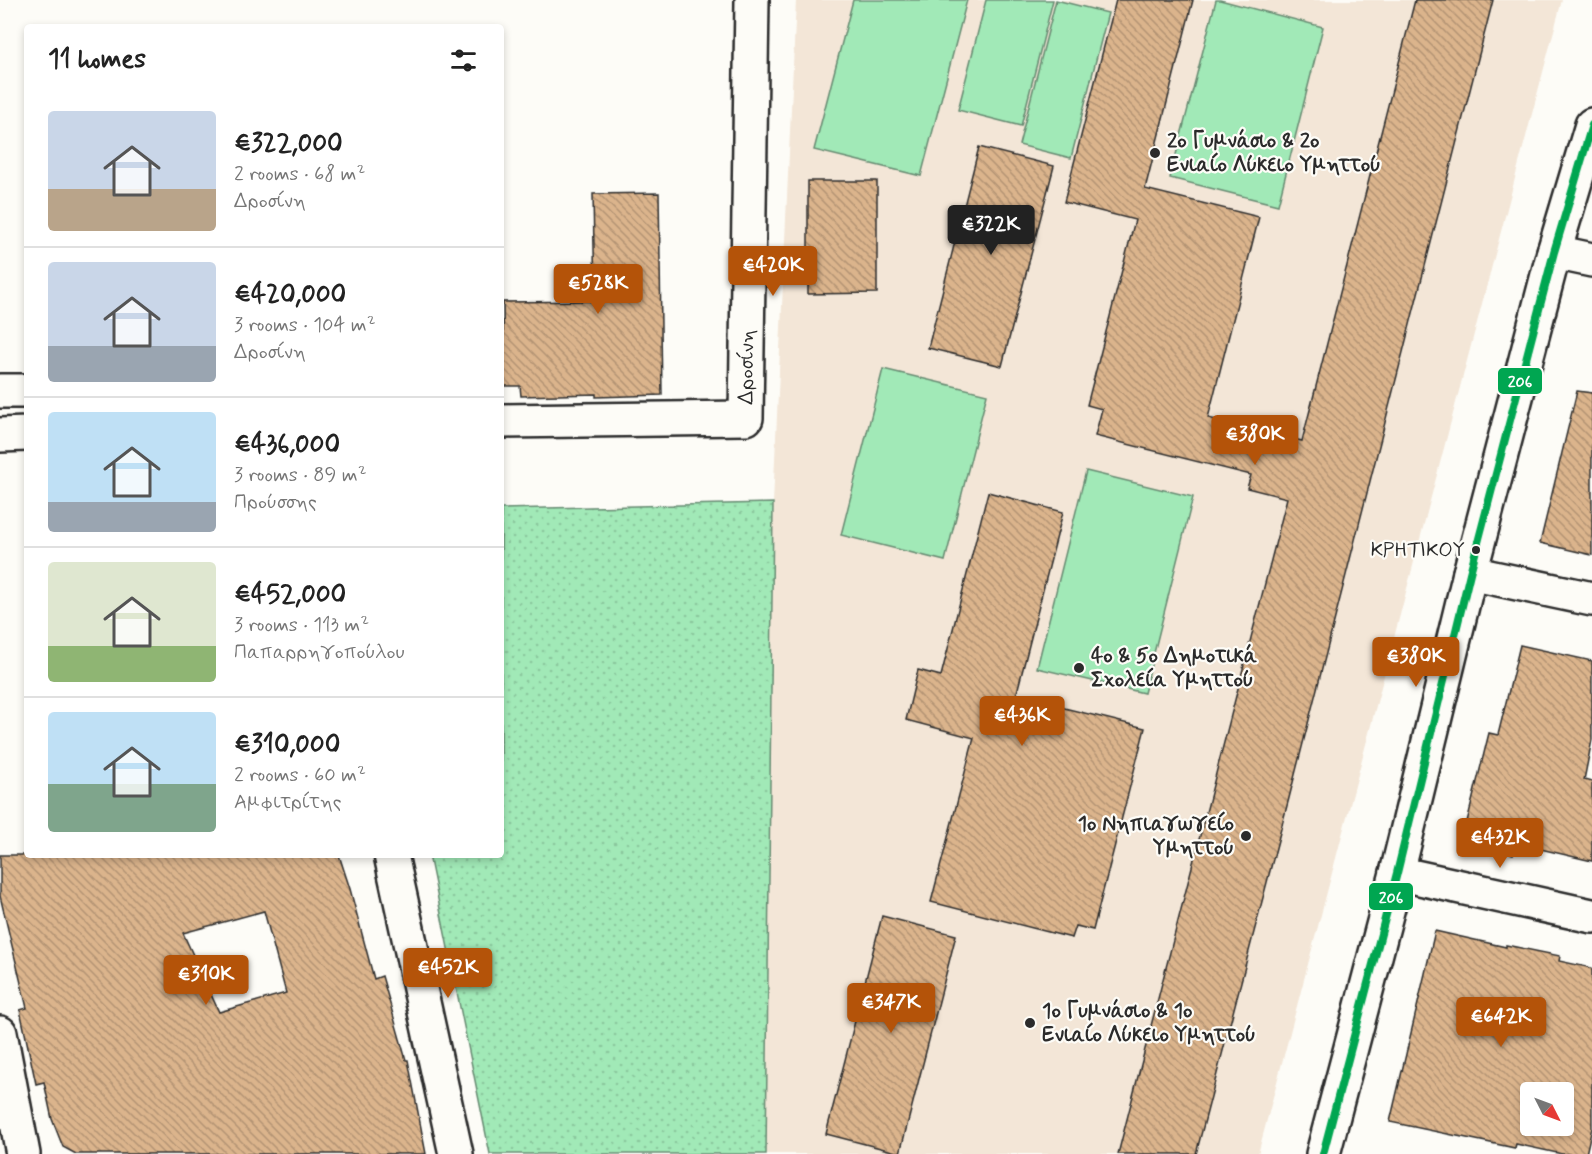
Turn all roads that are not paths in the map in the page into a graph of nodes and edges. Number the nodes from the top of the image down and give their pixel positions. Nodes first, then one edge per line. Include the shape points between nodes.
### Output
1 (752, 0) edge
2 (1592, 125) edge
3 (1554, 252) junction
4 (1592, 260) edge
5 (0, 391) edge
6 (24, 391) edge
7 (504, 401) edge
8 (611, 419) junction
9 (504, 421) edge
10 (24, 434) edge
11 (0, 435) edge
12 (1470, 573) junction
13 (1592, 599) edge
14 (392, 858) edge
15 (1397, 873) junction
16 (1592, 916) edge
17 (0, 1033) edge
18 (1326, 1153) edge
19 (23, 1154) edge
20 (456, 1154) edge

1 - 8 street, Δροσίνη via 746,418
2 - 3 street
3 - 4 street
3 - 12 street
5 - 6 street
7 - 8 street via 609,403
8 - 9 street, Δροσίνη
10 - 11 street
12 - 13 street
12 - 15 street
14 - 20 street
15 - 16 street
15 - 18 street
17 - 19 street

